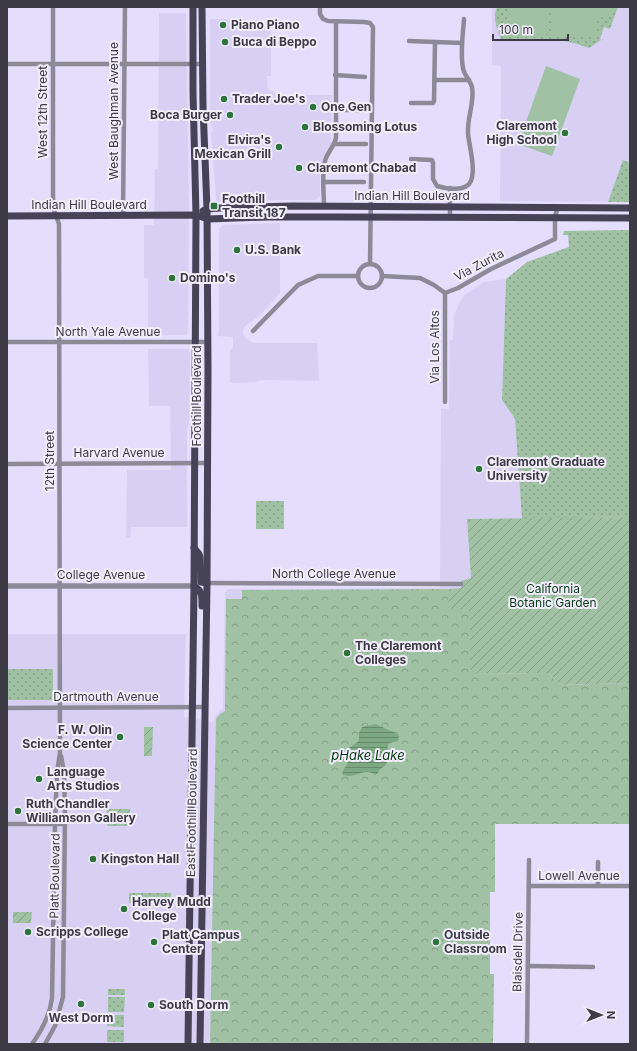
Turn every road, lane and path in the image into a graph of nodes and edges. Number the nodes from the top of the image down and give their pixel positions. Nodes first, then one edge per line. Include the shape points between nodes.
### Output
1 (54, 7) edge
2 (126, 7) edge
3 (193, 7) edge
4 (202, 7) edge
5 (320, 7) edge
6 (464, 19) dead end
7 (336, 22) junction
8 (409, 41) dead end
9 (436, 42) junction
10 (462, 43) junction
11 (7, 64) edge
12 (53, 64) junction
13 (124, 64) junction
14 (193, 64) junction
15 (202, 64) junction
16 (335, 75) junction
17 (365, 76) dead end
18 (435, 80) junction
19 (469, 80) junction
20 (411, 103) dead end
21 (336, 110) junction
22 (365, 110) dead end
23 (335, 144) junction
24 (366, 144) dead end
25 (411, 159) dead end
26 (324, 182) junction
27 (364, 182) dead end
28 (450, 188) junction
29 (324, 206) junction
30 (371, 207) junction
31 (450, 207) junction
32 (558, 207) junction
33 (630, 208) edge
34 (207, 209) junction
35 (196, 215) junction
36 (7, 216) edge
37 (56, 216) junction
38 (123, 216) junction
39 (555, 216) junction
40 (371, 217) junction
41 (450, 217) junction
42 (630, 218) edge
43 (208, 219) junction
44 (370, 264) junction
45 (358, 276) junction
46 (382, 276) junction
47 (445, 293) junction
48 (253, 331) dead end
49 (7, 342) edge
50 (59, 342) junction
51 (195, 342) junction
52 (208, 342) junction
53 (445, 402) dead end
54 (195, 463) junction
55 (208, 463) junction
56 (7, 464) edge
57 (60, 464) junction
58 (194, 548) junction
59 (207, 583) junction
60 (461, 584) dead end
61 (7, 586) edge
62 (59, 586) junction
63 (194, 586) junction
64 (206, 624) junction
65 (60, 707) junction
66 (193, 707) junction
67 (205, 707) junction
68 (7, 708) edge
69 (60, 753) junction
70 (7, 824) edge
71 (55, 824) junction
72 (65, 824) junction
73 (529, 860) dead end
74 (598, 862) dead end
75 (529, 886) junction
76 (598, 886) junction
77 (630, 886) edge
78 (528, 966) junction
79 (593, 967) dead end
80 (32, 1044) edge
81 (46, 1044) edge
82 (188, 1044) edge
83 (200, 1044) edge
84 (526, 1044) edge

1 - 12 street, West 12th Street
2 - 13 street, West Baughman Avenue
3 - 14 main road
4 - 15 main road
5 - 7 street via 323,19
6 - 10 street
7 - 16 street
7 - 30 street via 364,22 370,23 373,27
8 - 9 street
9 - 10 street
9 - 18 street
10 - 19 street via 462,67
11 - 12 street
12 - 13 street
12 - 37 street, West 12th Street via 53,206
13 - 14 street
13 - 38 street, West Baughman Avenue
14 - 15 street
14 - 35 main road, Foothill Boulevard
15 - 34 main road, Foothill Boulevard
16 - 17 street
16 - 21 street
18 - 19 street
18 - 20 street via 433,103
19 - 28 street via 472,87 468,130 472,161 471,181 463,188
21 - 22 street
21 - 23 street
23 - 24 street
23 - 26 street via 326,158
25 - 28 street via 432,160 435,183 437,186
26 - 27 street
26 - 29 street
28 - 31 street
29 - 30 main road, Indian Hill Boulevard
29 - 34 main road, Indian Hill Boulevard
30 - 31 main road, Indian Hill Boulevard
30 - 40 street
31 - 32 main road, Indian Hill Boulevard
31 - 41 street
32 - 33 main road, Indian Hill Boulevard
32 - 39 street, Via Zurita
34 - 35 main road, Indian Hill Boulevard
34 - 43 main road, Foothill Boulevard
35 - 38 main road, Indian Hill Boulevard
35 - 43 main road, Indian Hill Boulevard
35 - 51 main road, Foothill Boulevard
36 - 37 main road, Indian Hill Boulevard
37 - 38 main road, Indian Hill Boulevard
37 - 50 street, 12th Street via 59,224
39 - 41 main road, Indian Hill Boulevard
39 - 42 main road, Indian Hill Boulevard
39 - 47 street, Via Zurita via 555,239
40 - 41 main road, Indian Hill Boulevard
40 - 43 main road, Indian Hill Boulevard
40 - 44 street
43 - 52 main road, Foothill Boulevard
44 - 45 street via 361,268
44 - 46 street via 378,268
45 - 46 street via 361,285 370,288 378,285
45 - 48 street via 318,276 298,285
46 - 47 street, Via Zurita via 420,278
47 - 53 street, Via Los Altos
49 - 50 street, North Yale Avenue
50 - 51 street, North Yale Avenue
50 - 57 street, 12th Street
51 - 52 street, North Yale Avenue
51 - 54 main road, Foothill Boulevard
52 - 55 main road, Foothill Boulevard
54 - 55 street, Harvard Avenue
54 - 57 street, Harvard Avenue
54 - 58 main road, Foothill Boulevard
55 - 59 main road, Foothill Boulevard
56 - 57 street, Harvard Avenue
57 - 62 street, 12th Street
58 - 59 main road via 200,554 201,582
58 - 63 main road, Foothill Boulevard
59 - 60 street, North College Avenue
59 - 64 main road, East Foothill Boulevard
61 - 62 street, College Avenue
62 - 63 street, College Avenue
62 - 65 street, 12th Street
63 - 64 main road via 200,589 202,613
63 - 66 main road, East Foothill Boulevard
64 - 67 main road, East Foothill Boulevard
65 - 66 street, Dartmouth Avenue
65 - 68 street, Dartmouth Avenue
65 - 69 street, Platt Boulevard
66 - 67 street, Dartmouth Avenue
66 - 82 main road, East Foothill Boulevard
67 - 83 main road, East Foothill Boulevard
69 - 71 street, Platt Boulevard
69 - 72 street, Platt Boulevard via 64,772
70 - 71 street
71 - 72 street
71 - 80 street, Platt Boulevard via 52,998 45,1023
72 - 81 street, Platt Boulevard via 62,997 56,1026
73 - 75 street, Blaisdell Drive
74 - 76 street
75 - 76 street, Lowell Avenue
75 - 78 street, Blaisdell Drive
76 - 77 street, Lowell Avenue
78 - 79 street
78 - 84 street, Blaisdell Drive

